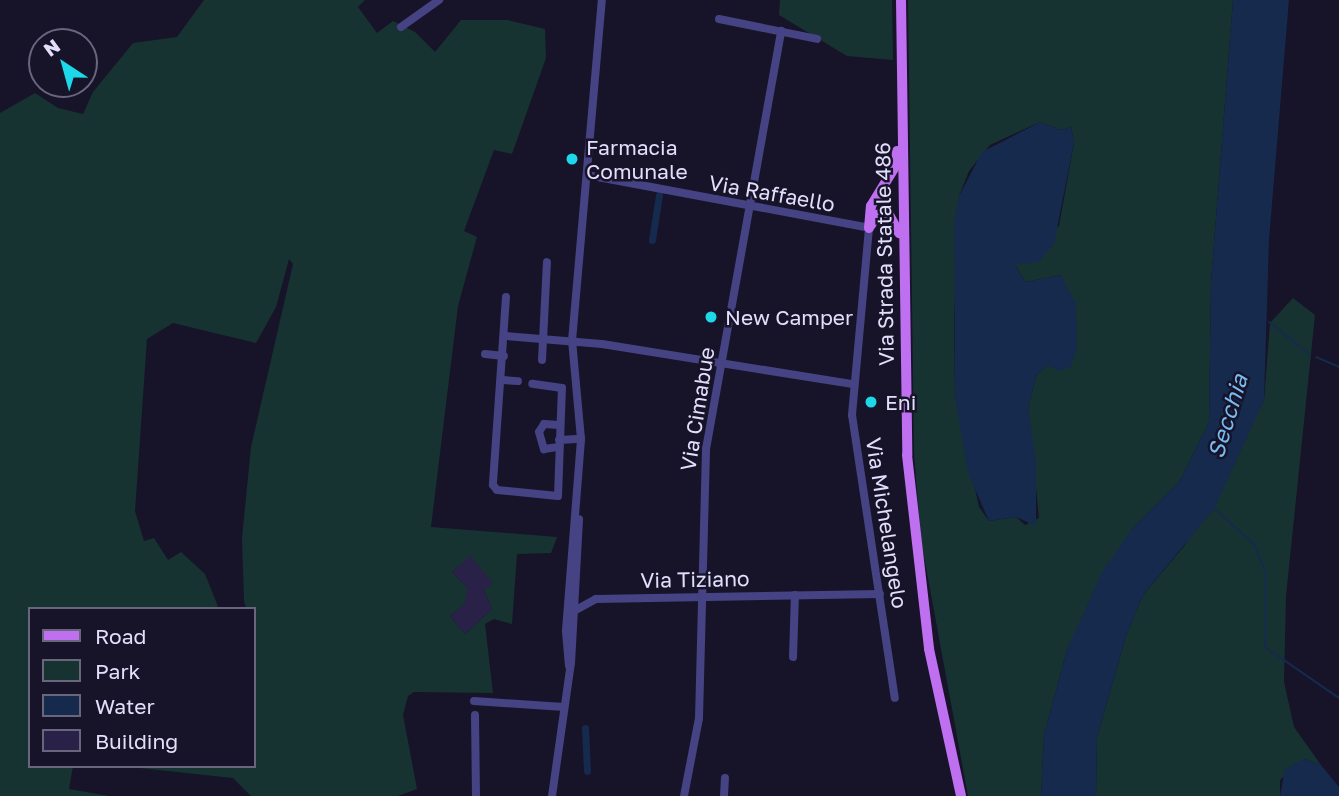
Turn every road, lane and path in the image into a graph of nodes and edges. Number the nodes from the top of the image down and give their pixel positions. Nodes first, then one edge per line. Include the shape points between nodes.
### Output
1 (439, 0) edge
2 (602, 0) edge
3 (901, 0) edge
4 (719, 19) dead end
5 (401, 27) dead end
6 (781, 31) junction
7 (817, 39) dead end
8 (901, 113) junction
9 (587, 175) junction
10 (749, 207) junction
11 (869, 228) junction
12 (547, 262) dead end
13 (904, 284) junction
14 (506, 297) dead end
15 (506, 336) junction
16 (543, 339) junction
17 (572, 341) junction
18 (485, 354) dead end
19 (504, 356) junction
20 (542, 360) dead end
21 (721, 363) junction
22 (518, 381) dead end
23 (501, 384) junction
24 (532, 384) dead end
25 (853, 384) junction
26 (559, 425) junction
27 (581, 439) junction
28 (559, 444) junction
29 (580, 499) junction
30 (576, 583) junction
31 (880, 594) junction
32 (698, 595) junction
33 (794, 595) junction
34 (596, 599) junction
35 (574, 611) junction
36 (572, 636) junction
37 (562, 648) junction
38 (793, 657) dead end
39 (568, 662) junction
40 (895, 698) dead end
41 (474, 701) dead end
42 (564, 707) junction
43 (475, 715) dead end
44 (725, 778) dead end
45 (476, 796) edge
46 (552, 796) edge
47 (684, 796) edge
48 (724, 796) edge
49 (961, 796) edge

1 - 5 street
2 - 9 street
3 - 8 main road, Via Strada Statale 486
4 - 6 street
6 - 7 street
6 - 10 street, Via Cimabue
8 - 11 main road via 896,165 872,206
8 - 13 main road, Via Strada Statale 486
9 - 10 street, Via Raffaello
9 - 17 street
10 - 11 street, Via Raffaello
10 - 21 street, Via Cimabue
11 - 13 main road via 881,213 894,216
11 - 25 street, Via Michelangelo
12 - 16 street
13 - 49 main road, Via Strada Statale 486 via 907,455 919,579
14 - 15 street
15 - 16 street
15 - 19 street
16 - 17 street
16 - 20 street
17 - 21 street
17 - 27 street
18 - 19 street
19 - 23 street
21 - 25 street
21 - 32 street, Via Cimabue via 706,449
22 - 23 street
23 - 28 street via 495,489 558,496
24 - 26 street via 562,388
25 - 31 street, Via Michelangelo via 852,415
26 - 28 street
26 - 28 street via 544,424 539,432 544,449
27 - 28 street
27 - 29 street
29 - 30 street
29 - 37 street
30 - 34 street
30 - 35 street
31 - 33 street, Via Tiziano
31 - 40 street, Via Michelangelo
32 - 33 street, Via Tiziano
32 - 34 street, Via Tiziano
32 - 47 street, Via Cimabue via 699,718
33 - 38 street
34 - 35 street
35 - 36 street
36 - 37 street
36 - 39 street
37 - 39 street
39 - 42 street
41 - 42 street
42 - 46 street
43 - 45 street
44 - 48 street

